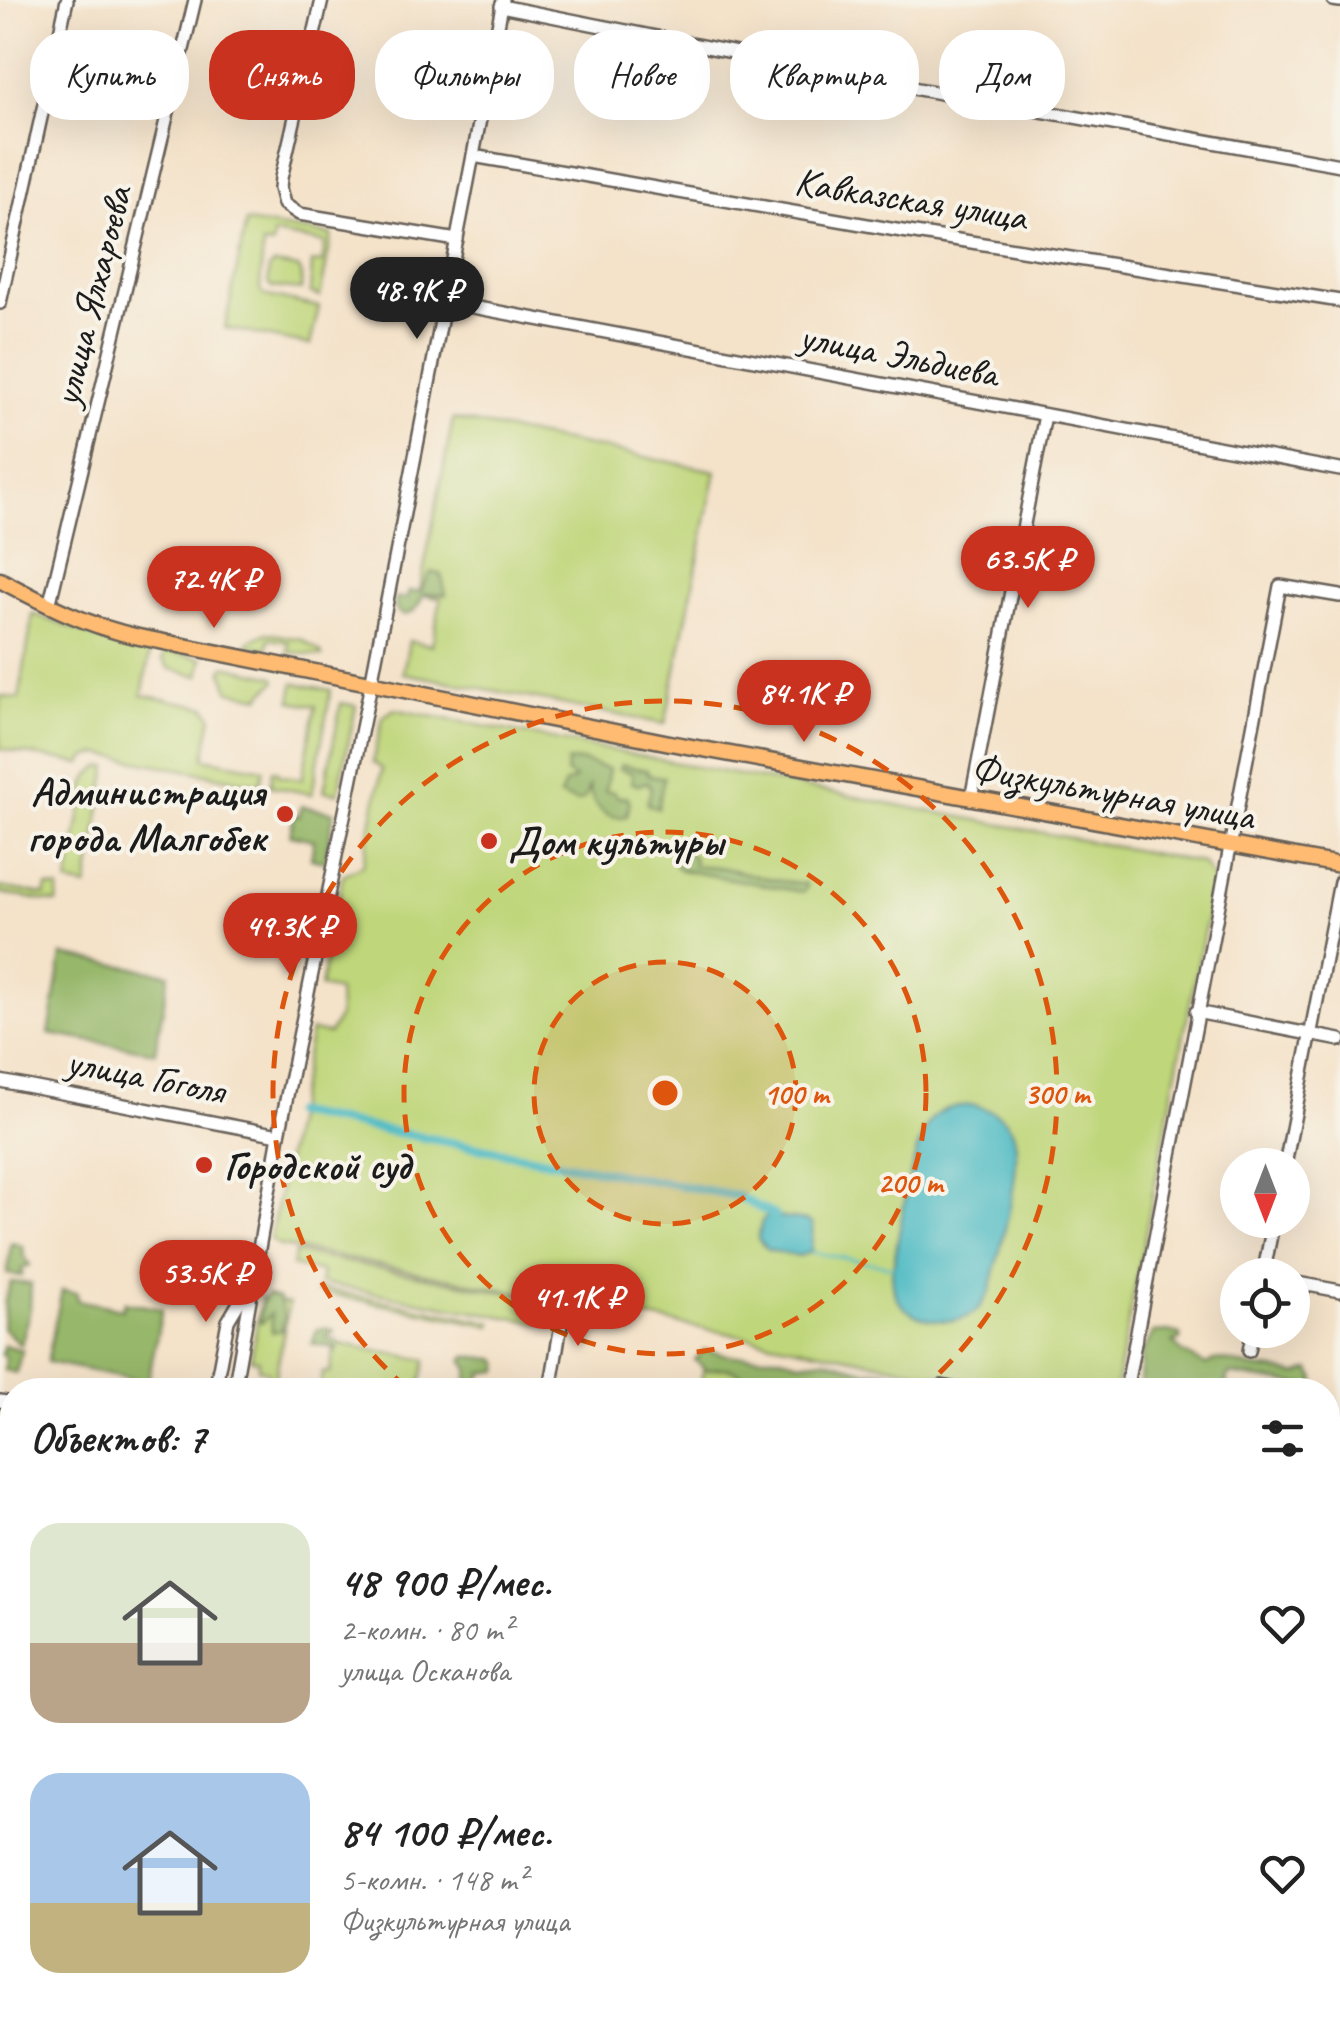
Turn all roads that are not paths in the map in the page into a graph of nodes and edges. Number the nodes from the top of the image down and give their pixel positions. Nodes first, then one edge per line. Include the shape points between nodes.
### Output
1 (67, 0) edge
2 (195, 0) edge
3 (322, 0) edge
4 (502, 3) edge
5 (473, 156) junction
6 (1340, 165) edge
7 (457, 240) junction
8 (1340, 300) edge
9 (446, 302) junction
10 (0, 303) edge
11 (1045, 415) junction
12 (1340, 470) edge
13 (0, 580) edge
14 (1340, 596) edge
15 (49, 606) junction
16 (371, 684) junction
17 (971, 799) junction
18 (1229, 845) junction
19 (1340, 865) edge
20 (1340, 882) edge
21 (1196, 1012) junction
22 (1310, 1034) junction
23 (1340, 1040) edge
24 (0, 1081) edge
25 (280, 1135) junction
26 (1287, 1148) edge
27 (252, 1281) junction
28 (1310, 1285) edge
29 (1340, 1291) edge
30 (565, 1302) dead end
31 (1250, 1348) edge
32 (1249, 1351) dead end
33 (217, 1378) edge
34 (236, 1378) edge
35 (552, 1378) edge
36 (1128, 1378) edge

1 - 10 street
2 - 15 street, улица Ялхароева
3 - 7 street via 282,178 284,204 299,214
4 - 5 street
4 - 6 street via 918,89
5 - 7 street
5 - 8 street, Кавказская улица
7 - 9 street
9 - 11 street, улица Эльдиева
9 - 16 street
11 - 12 street, улица Эльдиева
11 - 17 street
13 - 15 main road, Физкультурная улица
14 - 18 street via 1280,586
15 - 16 main road, Физкультурная улица via 114,632
16 - 17 main road, Физкультурная улица
16 - 25 street
17 - 18 main road, Физкультурная улица
18 - 19 main road, Физкультурная улица
18 - 21 street
20 - 22 street
21 - 22 street
21 - 36 street
22 - 23 street
22 - 26 street
24 - 25 street, улица Гоголя
25 - 27 street
27 - 33 street via 228,1322
27 - 34 street
28 - 29 street
30 - 35 street
31 - 32 street

